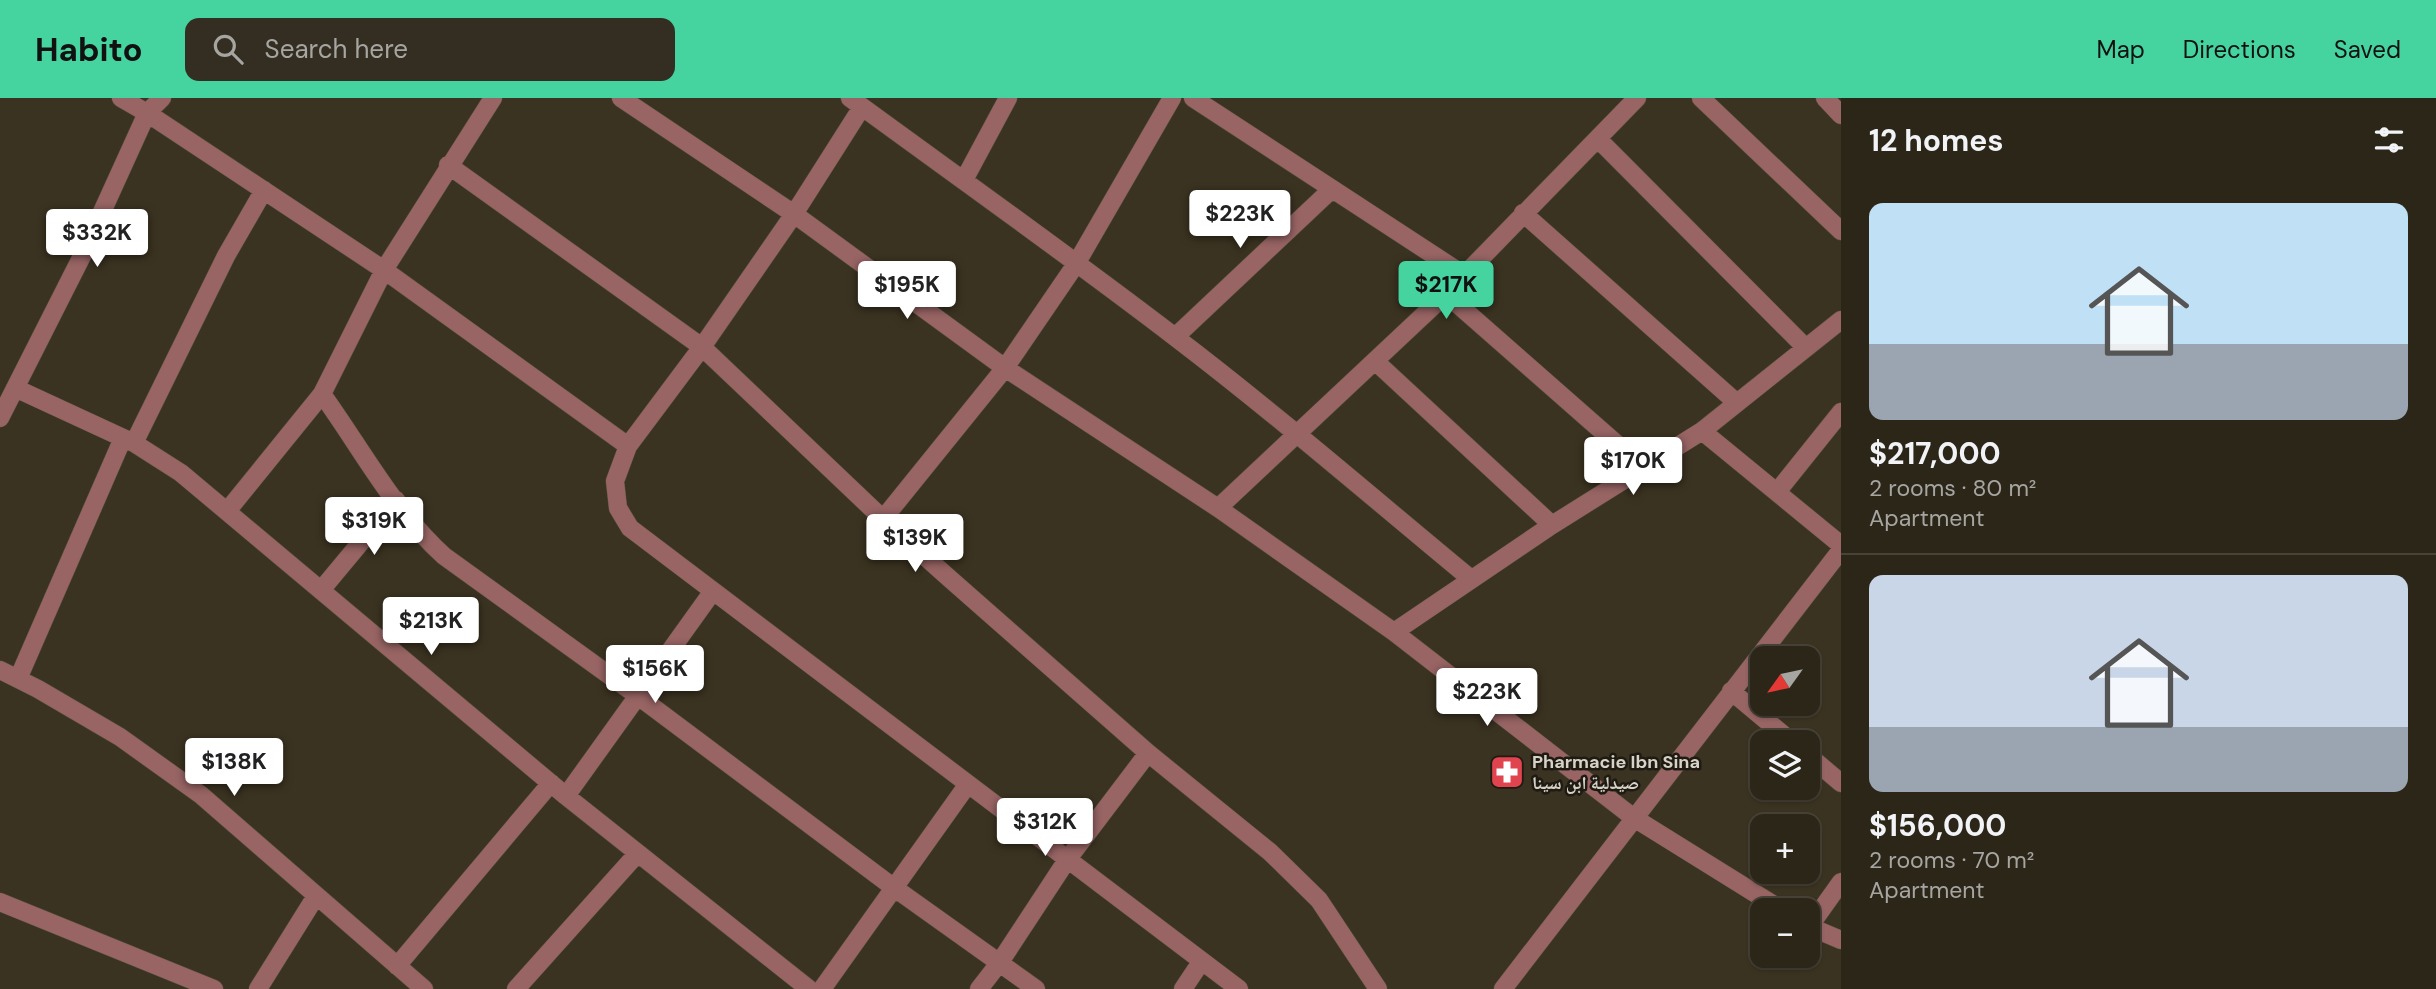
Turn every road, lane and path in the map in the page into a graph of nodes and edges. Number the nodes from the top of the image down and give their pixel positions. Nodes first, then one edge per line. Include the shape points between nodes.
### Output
1 (121, 98) edge
2 (162, 98) edge
3 (493, 98) edge
4 (621, 98) edge
5 (1008, 98) edge
6 (1172, 98) edge
7 (1193, 98) edge
8 (1637, 98) edge
9 (1701, 98) edge
10 (1825, 98) edge
11 (856, 102) edge
12 (147, 113) junction
13 (1841, 115) edge
14 (1598, 139) junction
15 (448, 166) junction
16 (964, 180) junction
17 (264, 190) junction
18 (1331, 190) junction
19 (1523, 213) junction
20 (794, 214) junction
21 (1841, 231) edge
22 (1076, 264) junction
23 (384, 270) junction
24 (1464, 275) junction
25 (1446, 294) junction
26 (1841, 320) edge
27 (1175, 337) junction
28 (702, 346) junction
29 (1806, 348) junction
30 (1376, 362) junction
31 (1005, 368) junction
32 (15, 388) junction
33 (322, 394) junction
34 (1737, 404) junction
35 (1841, 412) edge
36 (0, 418) edge
37 (1702, 431) junction
38 (1297, 434) junction
39 (128, 440) junction
40 (628, 446) junction
41 (1644, 468) junction
42 (1777, 492) junction
43 (396, 500) junction
44 (1218, 508) junction
45 (228, 510) junction
46 (883, 519) junction
47 (1552, 525) junction
48 (1841, 547) edge
49 (1471, 579) junction
50 (322, 589) junction
51 (713, 591) junction
52 (1394, 632) junction
53 (0, 670) edge
54 (18, 679) junction
55 (1731, 691) junction
56 (638, 696) junction
57 (1778, 730) edge
58 (1148, 752) junction
59 (1820, 765) edge
60 (551, 783) junction
61 (1841, 783) edge
62 (968, 784) junction
63 (566, 796) junction
64 (1634, 818) junction
65 (637, 854) junction
66 (1067, 860) junction
67 (1841, 881) edge
68 (893, 887) junction
69 (316, 895) junction
70 (1763, 898) edge
71 (0, 902) edge
72 (1820, 911) edge
73 (1820, 931) edge
74 (1841, 940) edge
75 (1000, 962) junction
76 (1201, 962) junction
77 (397, 966) junction
78 (214, 989) edge
79 (258, 989) edge
80 (424, 989) edge
81 (516, 989) edge
82 (809, 989) edge
83 (822, 989) edge
84 (979, 989) edge
85 (1035, 989) edge
86 (1183, 989) edge
87 (1238, 989) edge
88 (1378, 989) edge
89 (1503, 989) edge

1 - 12 street
2 - 12 street
3 - 15 street
4 - 20 street
5 - 16 street
6 - 22 street
7 - 18 street
8 - 14 street
9 - 21 street
10 - 13 street
11 - 16 street
11 - 20 street
12 - 17 street
12 - 32 street
14 - 19 street
14 - 29 street
15 - 23 street
15 - 28 street
16 - 22 street
17 - 23 street
17 - 39 street
18 - 24 street
18 - 27 street
19 - 24 street
19 - 34 street
20 - 28 street
20 - 31 street
22 - 27 street
22 - 31 street
23 - 33 street
23 - 40 street
24 - 25 street
25 - 30 street
25 - 41 street
26 - 29 street
27 - 38 street
28 - 40 street
28 - 46 street
29 - 34 street
30 - 38 street
30 - 47 street
31 - 44 street
31 - 46 street
32 - 36 street
32 - 39 street
33 - 43 street
33 - 45 street
34 - 37 street
35 - 42 street
37 - 41 street
37 - 42 street
38 - 44 street
38 - 49 street
39 - 45 street
39 - 54 street
40 - 51 street via 615,481 618,508 630,528
41 - 47 street
42 - 48 street
43 - 50 street
43 - 56 street via 423,537 444,556
44 - 52 street
45 - 50 street
46 - 58 street
47 - 49 street
48 - 55 street
49 - 52 street
50 - 60 street
51 - 56 street
51 - 62 street
52 - 64 street
53 - 54 street
54 - 69 street via 163,767
55 - 57 street
55 - 64 street
56 - 63 street
56 - 68 street
58 - 66 street
58 - 88 street via 1270,852 1319,900
59 - 61 street
60 - 63 street
60 - 77 street
62 - 66 street
62 - 68 street
63 - 65 street
64 - 70 street
64 - 89 street
65 - 81 street
65 - 82 street
66 - 75 street
66 - 76 street
67 - 72 street
68 - 75 street
68 - 83 street
69 - 77 street
69 - 79 street
71 - 78 street
73 - 74 street
75 - 84 street
75 - 85 street
76 - 86 street
76 - 87 street
77 - 80 street

